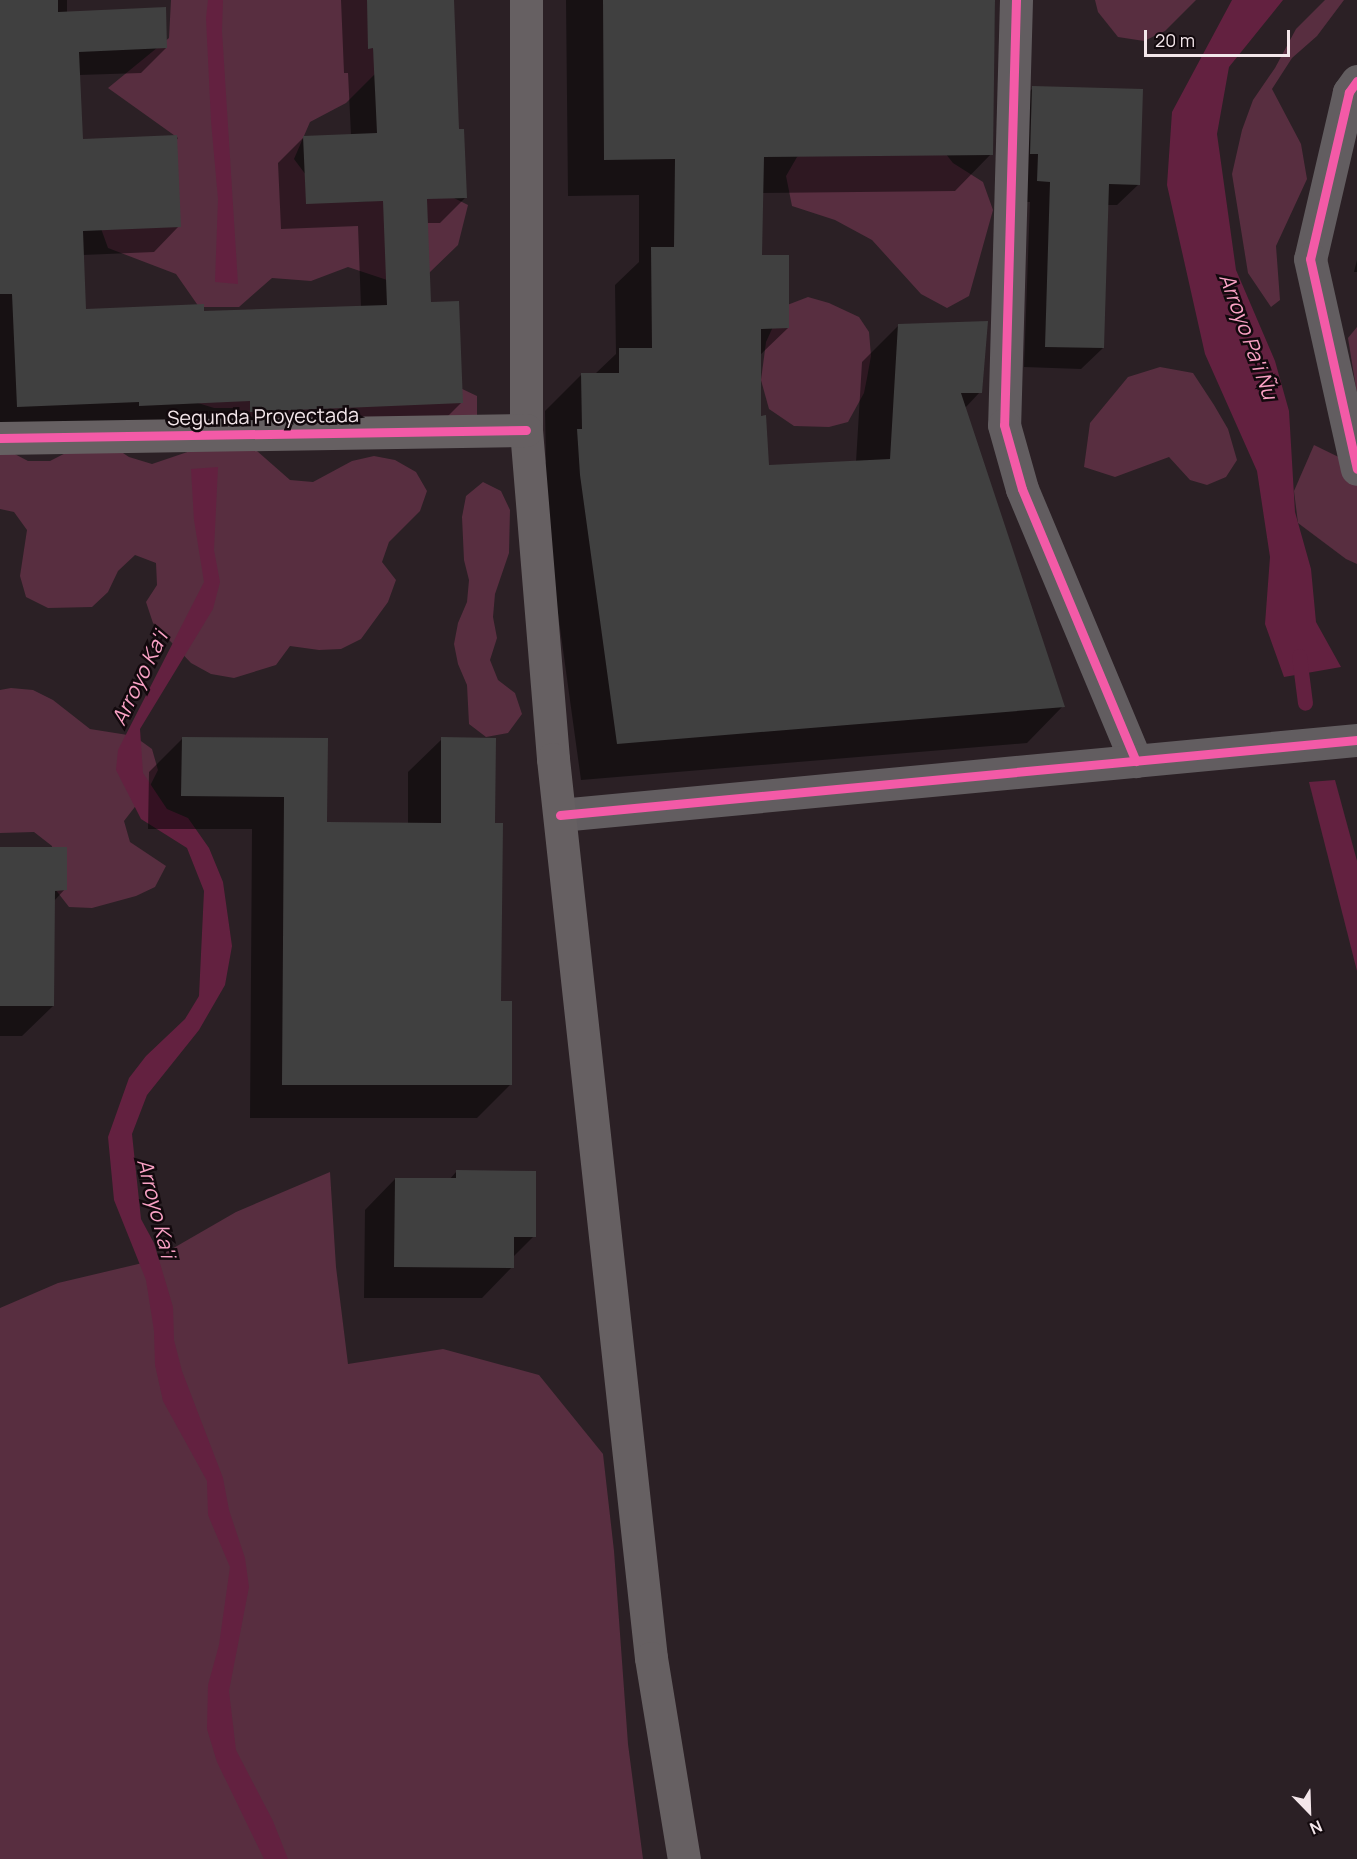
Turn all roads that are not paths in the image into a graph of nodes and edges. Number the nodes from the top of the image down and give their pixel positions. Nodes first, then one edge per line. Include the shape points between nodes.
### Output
1 (526, 0) edge
2 (1016, 0) edge
3 (1357, 81) edge
4 (526, 430) junction
5 (0, 438) edge
6 (1357, 469) edge
7 (1357, 740) edge
8 (1136, 761) junction
9 (560, 815) junction
10 (684, 1859) edge

1 - 4 main road
2 - 8 street via 1004,425 1022,489
3 - 6 street via 1349,92 1311,259
4 - 5 main road, Segunda Proyectada
4 - 9 main road
7 - 8 street
8 - 9 street
9 - 10 main road via 651,1658

